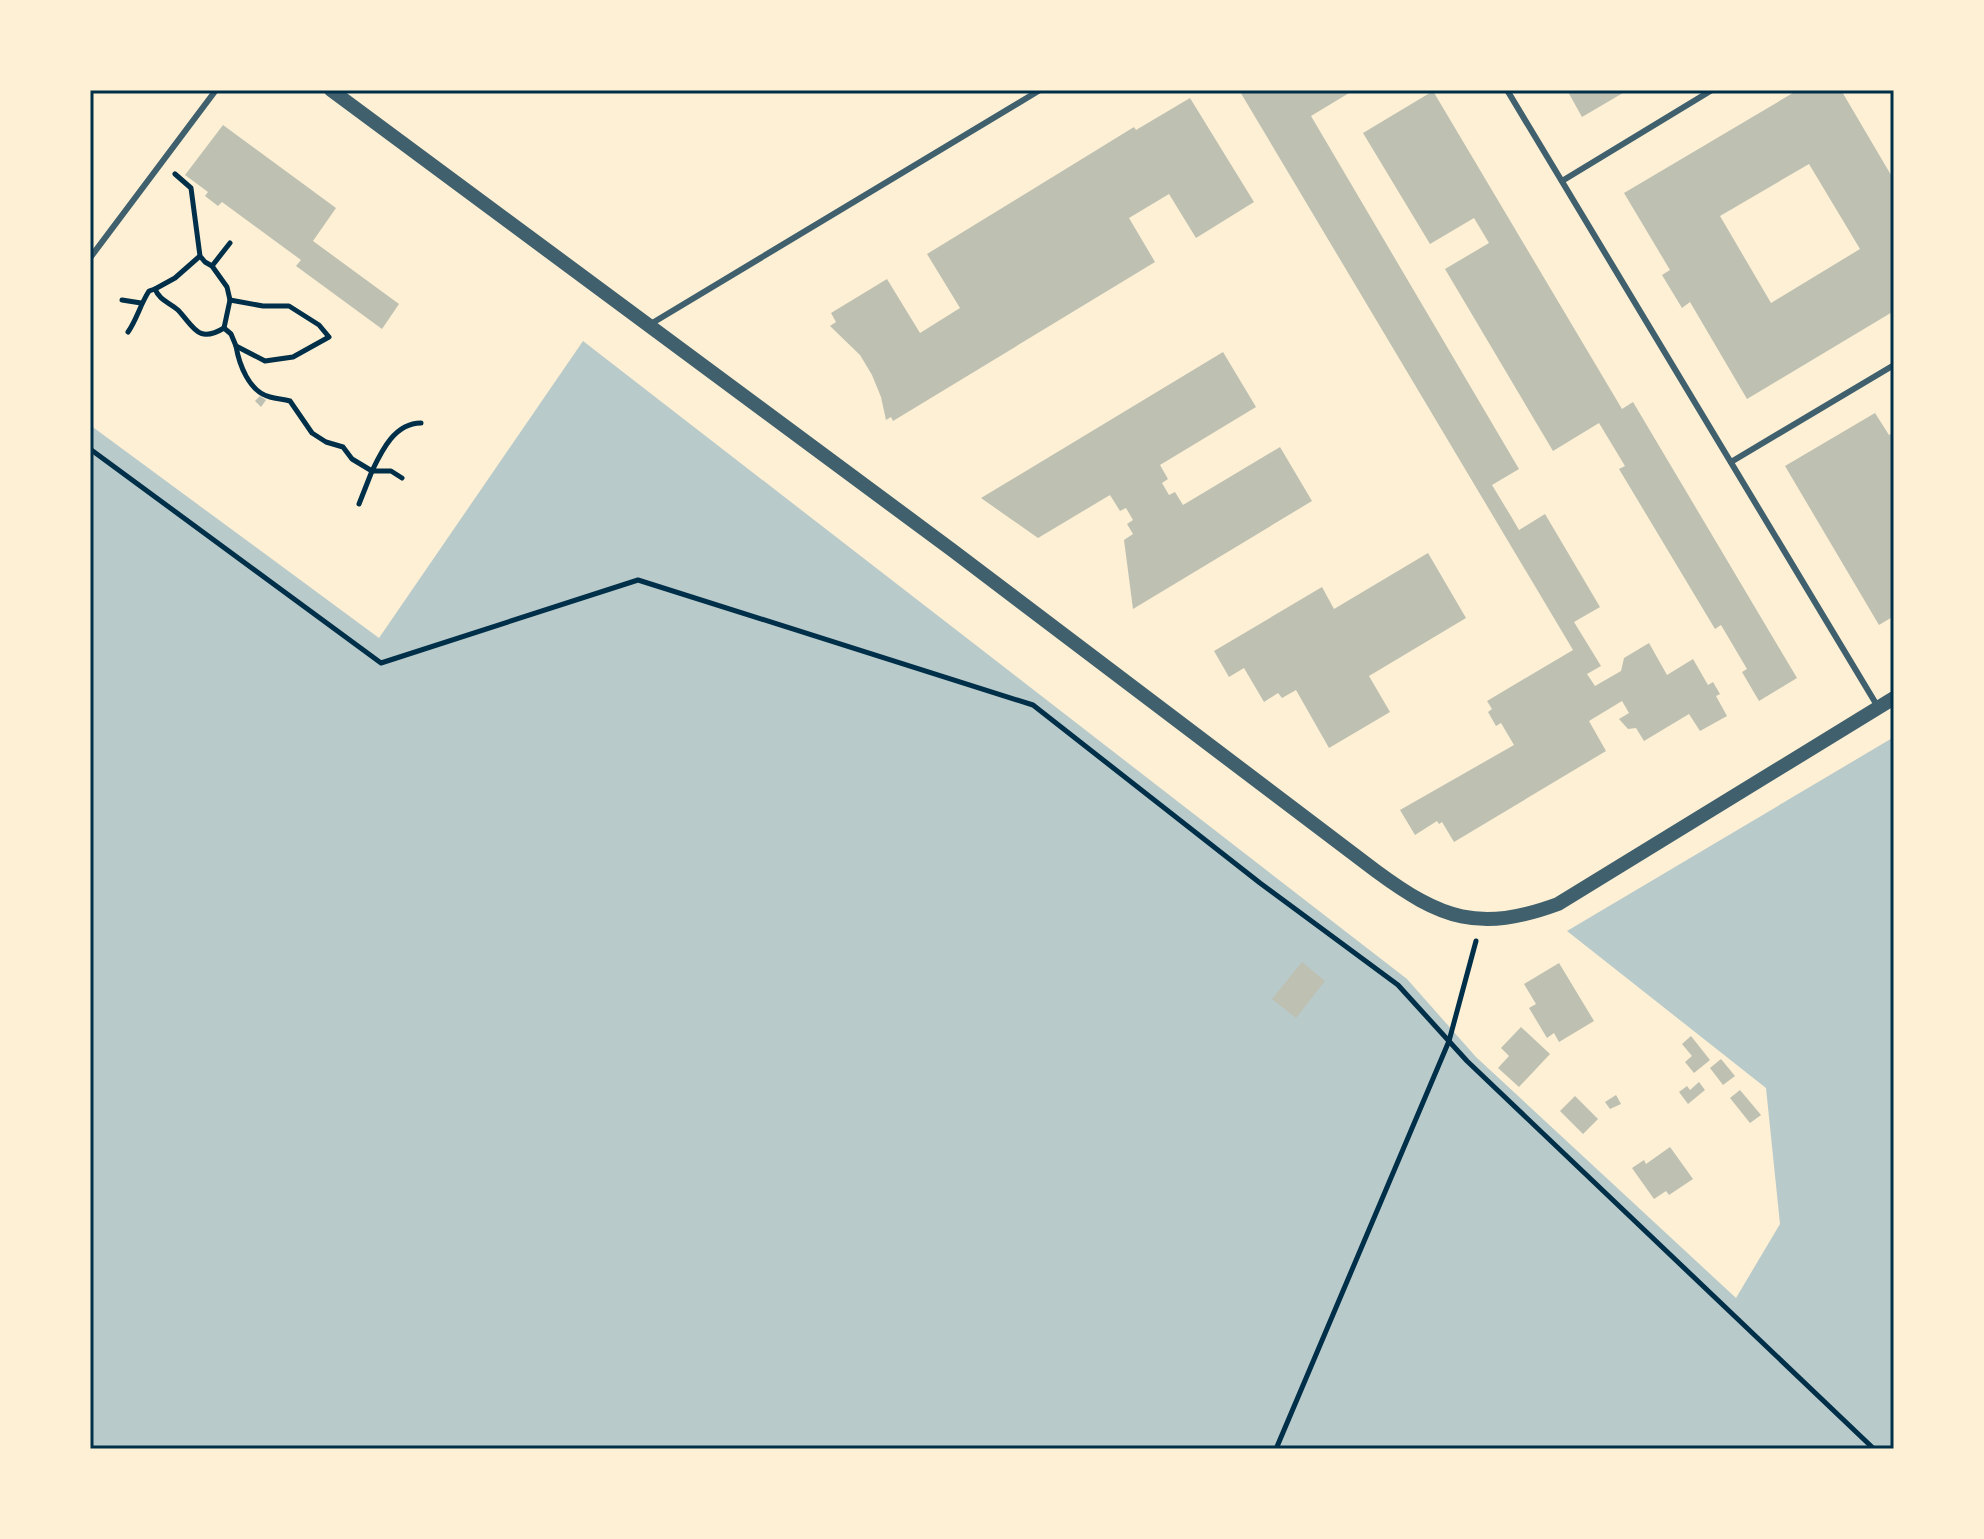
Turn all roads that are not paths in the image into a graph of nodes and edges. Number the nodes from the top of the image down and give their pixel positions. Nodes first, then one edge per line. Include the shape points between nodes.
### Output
1 (216, 90) edge
2 (331, 90) edge
3 (1040, 90) edge
4 (1507, 90) edge
5 (1712, 90) edge
6 (1562, 181) junction
7 (90, 258) edge
8 (649, 325) junction
9 (1894, 365) edge
10 (1731, 462) junction
11 (1894, 698) edge
12 (1878, 707) junction

1 - 7 lane
2 - 8 street
3 - 8 lane
4 - 6 lane
5 - 6 lane
6 - 10 lane
8 - 12 street via 1433,909 1500,918 1558,904
9 - 10 lane
10 - 12 lane
11 - 12 street

